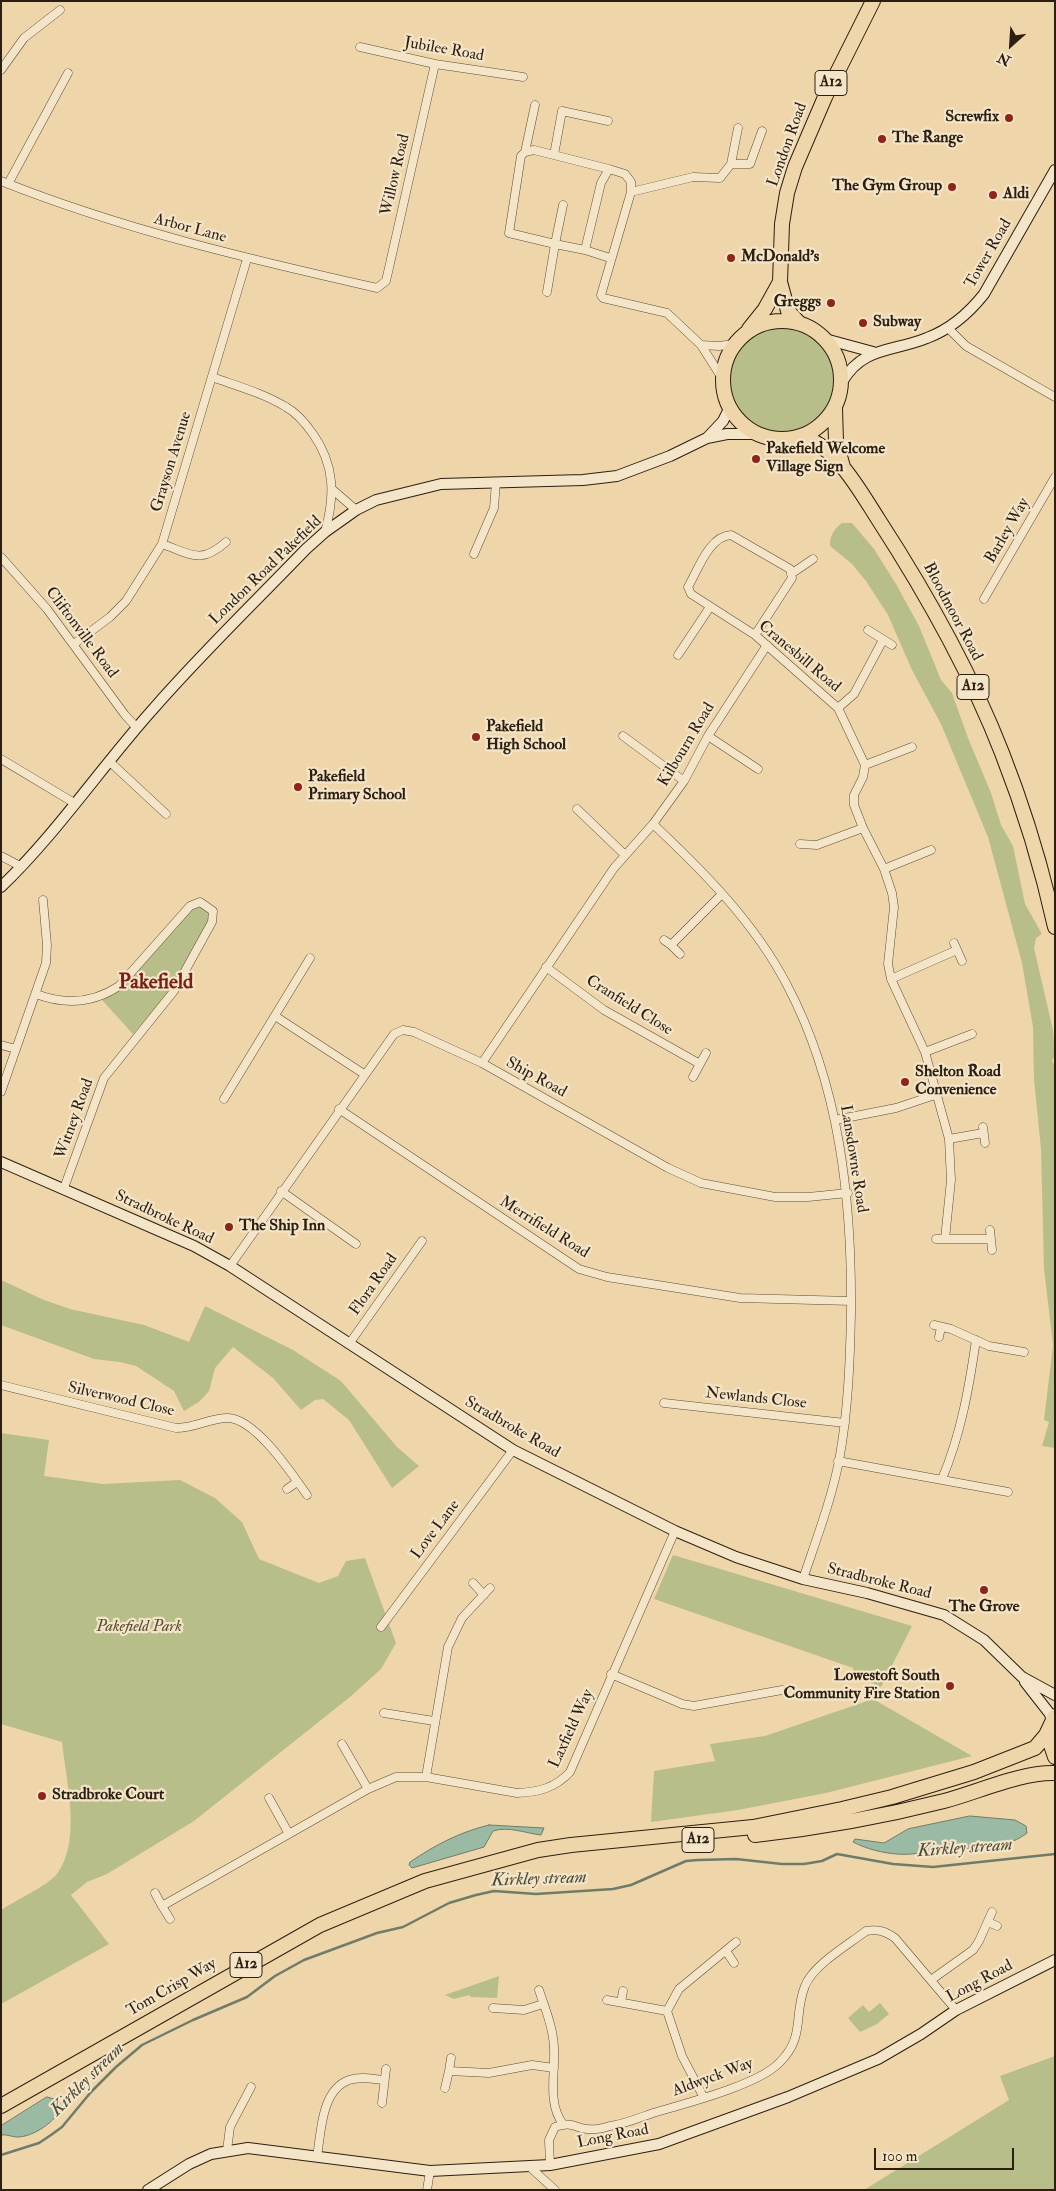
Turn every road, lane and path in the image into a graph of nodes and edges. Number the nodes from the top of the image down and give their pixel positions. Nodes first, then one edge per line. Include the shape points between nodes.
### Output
1 (873, 1) edge
2 (60, 10) dead end
3 (360, 47) dead end
4 (435, 64) junction
5 (1, 70) edge
6 (68, 73) dead end
7 (523, 77) dead end
8 (535, 105) dead end
9 (608, 121) dead end
10 (738, 128) dead end
11 (762, 131) dead end
12 (525, 152) junction
13 (554, 155) junction
14 (731, 164) junction
15 (609, 169) junction
16 (1055, 170) edge
17 (4, 183) edge
18 (631, 192) junction
19 (563, 205) dead end
20 (555, 244) junction
21 (585, 250) junction
22 (610, 258) junction
23 (247, 259) junction
24 (780, 282) junction
25 (377, 288) joint
26 (546, 292) dead end
27 (799, 323) junction
28 (948, 328) junction
29 (748, 332) junction
30 (825, 339) junction
31 (734, 344) junction
32 (701, 345) junction
33 (873, 352) junction
34 (212, 378) junction
35 (722, 378) junction
36 (842, 382) junction
37 (1055, 396) edge
38 (835, 408) junction
39 (729, 409) junction
40 (755, 434) junction
41 (707, 438) junction
42 (798, 438) junction
43 (844, 468) junction
44 (1055, 478) edge
45 (496, 482) junction
46 (333, 490) junction
47 (356, 510) junction
48 (325, 532) junction
49 (226, 542) dead end
50 (162, 544) junction
51 (474, 554) dead end
52 (1, 557) edge
53 (814, 559) dead end
54 (791, 574) junction
55 (984, 599) dead end
56 (710, 607) junction
57 (868, 630) dead end
58 (755, 635) junction
59 (883, 640) junction
60 (74, 644) junction
61 (767, 645) junction
62 (892, 645) dead end
63 (678, 654) dead end
64 (838, 708) junction
65 (137, 728) junction
66 (622, 736) dead end
67 (708, 736) junction
68 (912, 747) dead end
69 (1, 758) edge
70 (110, 761) junction
71 (865, 765) junction
72 (758, 769) dead end
73 (684, 781) junction
74 (76, 804) junction
75 (577, 809) dead end
76 (166, 814) dead end
77 (653, 824) junction
78 (863, 828) junction
79 (800, 844) dead end
80 (931, 850) dead end
81 (625, 855) junction
82 (1, 856) edge
83 (22, 867) junction
84 (884, 869) junction
85 (1, 887) edge
86 (722, 894) junction
87 (43, 900) dead end
88 (1055, 926) edge
89 (680, 954) dead end
90 (310, 958) dead end
91 (962, 961) dead end
92 (546, 967) junction
93 (891, 979) junction
94 (36, 994) junction
95 (275, 1016) junction
96 (972, 1034) dead end
97 (1, 1045) edge
98 (16, 1049) junction
99 (925, 1052) junction
100 (706, 1053) dead end
101 (482, 1063) junction
102 (700, 1064) junction
103 (364, 1074) junction
104 (692, 1077) dead end
105 (1, 1092) edge
106 (938, 1094) junction
107 (224, 1100) dead end
108 (339, 1109) junction
109 (835, 1120) junction
110 (949, 1139) junction
111 (985, 1143) dead end
112 (1, 1162) edge
113 (64, 1188) junction
114 (281, 1191) junction
115 (848, 1193) junction
116 (990, 1230) dead end
117 (990, 1239) junction
118 (936, 1240) dead end
119 (945, 1240) junction
120 (422, 1241) dead end
121 (356, 1244) dead end
122 (992, 1250) dead end
123 (230, 1266) junction
124 (851, 1301) junction
125 (939, 1337) dead end
126 (976, 1340) junction
127 (349, 1344) junction
128 (1022, 1349) dead end
129 (1, 1385) edge
130 (664, 1404) dead end
131 (845, 1423) junction
132 (513, 1450) junction
133 (838, 1461) junction
134 (942, 1479) junction
135 (297, 1482) junction
136 (287, 1490) dead end
137 (999, 1491) junction
138 (1008, 1492) dead end
139 (307, 1495) dead end
140 (997, 1500) dead end
141 (675, 1531) junction
142 (803, 1579) junction
143 (473, 1582) dead end
144 (490, 1588) dead end
145 (484, 1595) junction
146 (380, 1627) dead end
147 (611, 1674) junction
148 (1022, 1677) junction
149 (782, 1690) dead end
150 (1055, 1695) edge
151 (384, 1713) dead end
152 (434, 1721) junction
153 (1052, 1722) edge
154 (342, 1744) dead end
155 (1055, 1757) edge
156 (1055, 1773) edge
157 (426, 1777) junction
158 (368, 1789) junction
159 (269, 1798) dead end
160 (289, 1834) junction
161 (505, 1859) junction
162 (155, 1892) dead end
163 (162, 1906) junction
164 (992, 1912) dead end
165 (170, 1919) dead end
166 (988, 1922) junction
167 (998, 1926) dead end
168 (736, 1942) dead end
169 (726, 1951) junction
170 (1055, 1960) edge
171 (734, 1963) dead end
172 (932, 1980) junction
173 (538, 1990) dead end
174 (623, 1991) dead end
175 (607, 2000) dead end
176 (621, 2002) junction
177 (543, 2004) junction
178 (493, 2008) dead end
179 (956, 2010) junction
180 (667, 2011) junction
181 (451, 2058) dead end
182 (386, 2068) dead end
183 (554, 2068) junction
184 (449, 2072) junction
185 (384, 2080) junction
186 (251, 2087) dead end
187 (445, 2088) dead end
188 (704, 2098) junction
189 (382, 2103) dead end
190 (1, 2106) edge
191 (563, 2124) junction
192 (227, 2150) junction
193 (317, 2157) junction
194 (550, 2165) junction
195 (530, 2167) junction
196 (430, 2172) junction
197 (148, 2190) edge
198 (427, 2190) edge
199 (555, 2190) edge

1 - 24 highway, London Road / A12 via 825,96 795,167 782,224
2 - 5 street via 24,38
3 - 4 street, Jubilee Road
4 - 7 street, Jubilee Road
4 - 25 street, Willow Road via 386,281
6 - 17 street
8 - 12 street
9 - 13 street via 562,112
10 - 14 street
11 - 14 street via 750,164
12 - 13 street via 534,150
12 - 20 street via 521,156 509,233
13 - 15 street
14 - 18 street via 720,178 694,177
15 - 18 street via 625,174 631,182
15 - 21 street via 601,183
16 - 28 main road, Tower Road via 984,294 974,307
17 - 23 street, Arbor Lane via 111,222
18 - 22 street
19 - 20 street
20 - 21 street
20 - 26 street
21 - 22 street
22 - 32 street via 600,292 603,298 667,313
23 - 25 street, Arbor Lane
23 - 34 street, Grayson Avenue
24 - 27 highway, London Road / A12 via 788,311
24 - 29 highway, London Road / A12
27 - 29 highway, A12 via 772,321
27 - 30 highway, A12
28 - 33 main road, Tower Road via 926,339
28 - 37 street via 966,346
29 - 31 highway, A12
30 - 33 main road, Tower Road
30 - 36 highway, A12 via 840,366
31 - 32 street
31 - 35 highway, A12
32 - 35 street
33 - 36 main road, Tower Road via 855,364
34 - 46 street via 268,398 288,408 305,423 328,460
34 - 50 street, Grayson Avenue
35 - 39 highway, A12
36 - 38 highway, A12
38 - 42 highway, A12 via 826,421
38 - 43 highway, Bloodmoor Road / A12 via 836,442
39 - 40 highway, A12
39 - 41 main road
40 - 41 main road
40 - 42 highway, A12 via 769,439
41 - 45 main road, London Road Pakefield via 618,476
42 - 43 highway, Bloodmoor Road / A12 via 813,441
43 - 88 highway, Bloodmoor Road / A12 via 932,607 972,686 1002,752
44 - 55 street, Barley Way
45 - 47 main road, London Road Pakefield via 441,484 376,500
45 - 51 street via 494,508
46 - 47 street
46 - 48 street
47 - 48 main road, London Road Pakefield
48 - 65 main road, London Road Pakefield via 246,610
49 - 50 street via 212,554 198,557
50 - 60 street, Grayson Avenue via 126,601
52 - 60 street, Cliftonville Road via 48,609
53 - 54 street
54 - 56 street, Cranesbill Road via 790,569 731,535 723,536 715,540 688,588 690,594
54 - 58 street via 792,578
56 - 58 street, Cranesbill Road
56 - 63 street
57 - 59 street
58 - 61 street, Cranesbill Road
59 - 62 street
59 - 64 street via 854,694
60 - 65 street, Cliftonville Road
61 - 64 street, Cranesbill Road
61 - 67 street, Kilbourn Road
64 - 71 street, Cranesbill Road
65 - 70 main road, London Road Pakefield
66 - 73 street
67 - 72 street
67 - 73 street, Kilbourn Road
68 - 71 street
69 - 74 street
70 - 74 main road, London Road Pakefield
70 - 76 street
71 - 78 street via 854,795 854,805
73 - 77 street, Kilbourn Road
74 - 83 main road, London Road Pakefield
75 - 81 street
77 - 81 street, Kilbourn Road
77 - 86 street, Lansdowne Road
78 - 79 street via 816,846
78 - 84 street
80 - 84 street
81 - 92 street, Kilbourn Road
82 - 83 street
83 - 85 main road, London Road Pakefield
84 - 93 street via 894,907 888,964
86 - 89 street via 667,943
86 - 109 street, Lansdowne Road via 760,941 787,984 814,1046
87 - 94 street via 46,963
90 - 95 street
91 - 93 street via 956,947
92 - 101 street, Kilbourn Road
92 - 102 street, Cranfield Close via 604,1010
93 - 99 street
94 - 98 street
94 - 113 street, Witney Road via 70,1003 108,993 119,986 190,906 200,902 213,911 212,922 174,991 104,1078
95 - 103 street
95 - 107 street
96 - 99 street
97 - 98 street
98 - 105 street
99 - 106 street
100 - 102 street
101 - 103 street, Ship Road via 403,1030 394,1034
101 - 115 street, Ship Road via 668,1168 702,1183 775,1197
102 - 104 street
103 - 108 street, Ship Road
106 - 109 street via 896,1108
106 - 110 street
108 - 114 street, Ship Road
108 - 124 street, Merrifield Road via 579,1269 607,1277 740,1298
109 - 115 street, Lansdowne Road
110 - 111 street via 983,1130
110 - 119 street via 951,1180
112 - 113 main road, Stradbroke Road
113 - 123 main road, Stradbroke Road via 194,1246
114 - 121 street
114 - 123 street, Ship Road
115 - 124 street, Lansdowne Road
116 - 117 street
117 - 119 street
117 - 122 street
118 - 119 street
120 - 127 street, Flora Road
123 - 127 main road, Stradbroke Road
124 - 131 street, Lansdowne Road
125 - 126 street via 938,1326
126 - 128 street via 989,1346
126 - 134 street via 956,1442
127 - 132 main road, Stradbroke Road
129 - 135 street, Silverwood Close via 176,1428 192,1428 211,1419 231,1418 258,1433
130 - 131 street, Newlands Close
131 - 133 street, Lansdowne Road
132 - 141 main road, Stradbroke Road
132 - 146 street, Love Lane
133 - 134 street
133 - 142 street, Lansdowne Road via 829,1501
134 - 137 street
135 - 136 street
135 - 139 street, Silverwood Close
137 - 138 street
137 - 140 street
141 - 142 main road, Stradbroke Road via 736,1557
141 - 147 street, Laxfield Way
142 - 148 main road, Stradbroke Road via 944,1615 984,1640
143 - 145 street
144 - 145 street
145 - 152 street via 462,1618 448,1647
147 - 149 street via 694,1706
147 - 157 street, Laxfield Way via 570,1772 560,1783 532,1793 517,1793
148 - 150 main road, Stradbroke Road
148 - 153 main road, Stradbroke Road via 1050,1714
151 - 152 street
152 - 157 street
153 - 155 highway via 1051,1745
153 - 161 highway, A12 via 1035,1748 892,1797 753,1826 571,1844
154 - 158 street
156 - 161 highway, A12 via 1034,1774 945,1800 825,1827 716,1840 616,1844
157 - 158 street, Laxfield Way via 396,1777
158 - 160 street, Laxfield Way
159 - 160 street
160 - 163 street, Laxfield Way
161 - 190 highway, Tom Crisp Way / A12 via 425,1881 320,1924
162 - 163 street
163 - 165 street
164 - 166 street
166 - 167 street
166 - 172 street via 973,1950
168 - 169 street
169 - 171 street
169 - 180 street via 679,1990
170 - 179 main road, Long Road
172 - 179 street, Aldwyck Way
172 - 188 street, Aldwyck Way via 887,1932 866,1931 813,1972 805,1985 793,2046 779,2064 763,2075
173 - 177 street
174 - 176 street
175 - 176 street
176 - 180 street
177 - 178 street via 524,2010
177 - 183 street via 553,2038
179 - 194 main road, Long Road via 878,2060 788,2096 659,2144
180 - 188 street via 682,2056
181 - 184 street
182 - 185 street
183 - 184 street via 532,2065 489,2073
183 - 191 street via 554,2096 558,2118
184 - 187 street
185 - 189 street
185 - 193 street via 348,2080 336,2089 326,2108
186 - 192 street via 230,2127
188 - 191 street, Aldwyck Way via 611,2126 588,2129
191 - 194 street via 555,2127 550,2135
192 - 193 main road, Long Road via 248,2148
192 - 197 main road, Long Road via 189,2164
193 - 196 main road, Long Road
194 - 195 main road, Long Road
195 - 196 main road, Long Road
195 - 199 street
196 - 198 street

